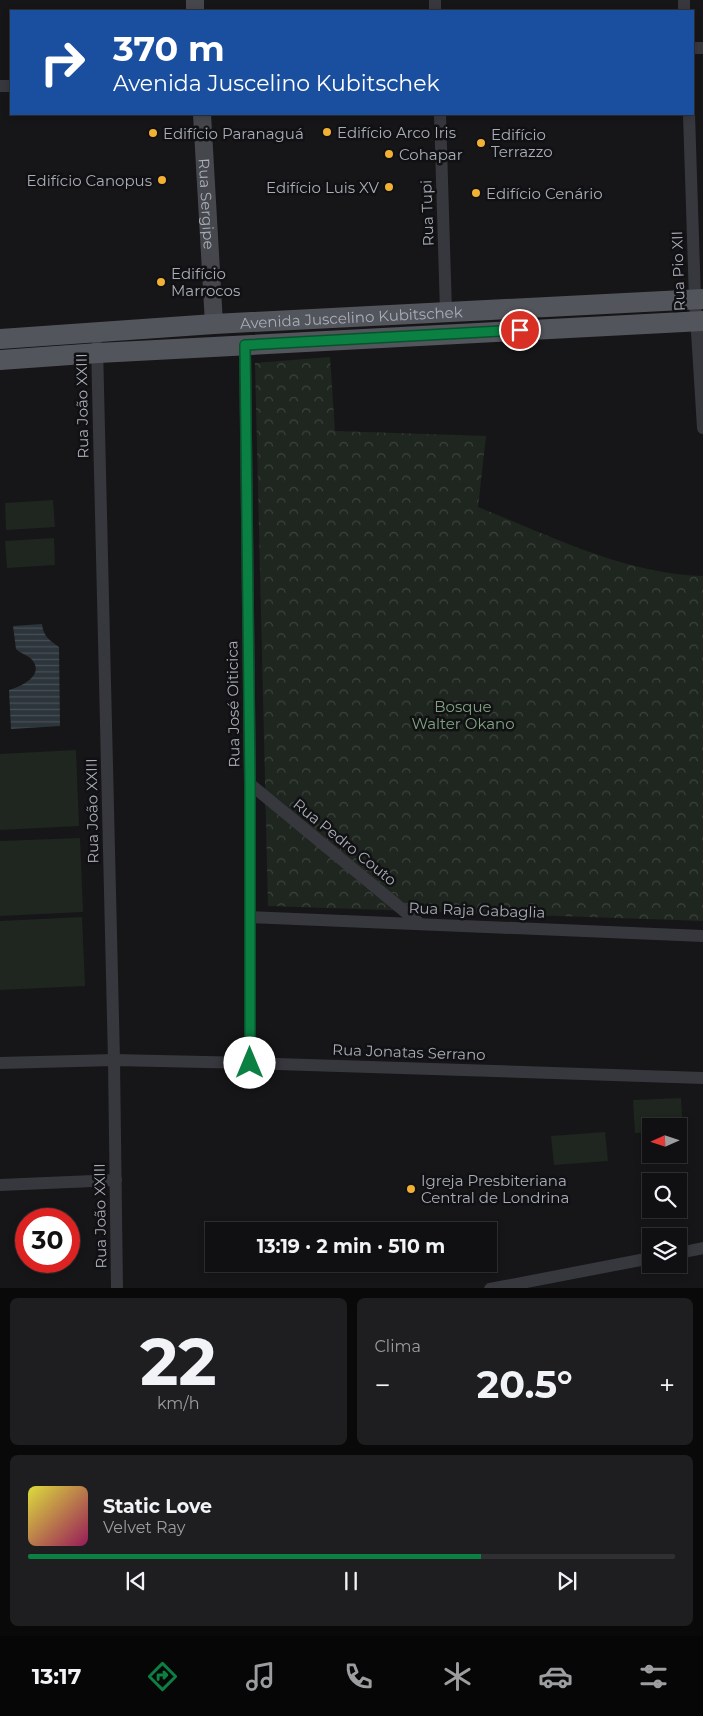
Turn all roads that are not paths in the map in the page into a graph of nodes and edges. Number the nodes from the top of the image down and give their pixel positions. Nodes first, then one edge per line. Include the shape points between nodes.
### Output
1 (202, 115) edge
2 (440, 115) edge
3 (689, 115) edge
4 (699, 300) edge
5 (446, 312) junction
6 (700, 321) edge
7 (214, 324) junction
8 (0, 339) edge
9 (97, 343) junction
10 (245, 345) junction
11 (0, 360) edge
12 (703, 428) edge
13 (250, 784) junction
14 (250, 917) junction
15 (420, 924) junction
16 (703, 936) edge
17 (114, 1060) junction
18 (0, 1063) edge
19 (250, 1063) junction
20 (703, 1078) edge
21 (116, 1180) junction
22 (0, 1185) edge
23 (703, 1248) edge
24 (687, 1251) edge
25 (642, 1260) edge
26 (117, 1288) edge
27 (490, 1288) edge

1 - 7 main road, Rua Sergipe
2 - 5 street, Rua Tupi
3 - 4 street, Rua Pio XII
4 - 5 main road, Avenida Juscelino Kubitschek
4 - 6 street, Rua Pio XII
5 - 7 main road, Avenida Juscelino Kubitschek
6 - 10 main road, Avenida Juscelino Kubitschek
6 - 12 street, Rua Pio XII
7 - 9 main road, Avenida Juscelino Kubitschek
8 - 9 main road, Avenida Juscelino Kubitschek
9 - 10 main road, Avenida Juscelino Kubitschek
9 - 11 main road, Avenida Juscelino Kubitschek
9 - 17 street, Rua João XXIII
10 - 13 street, Rua José Oiticica
13 - 14 street, Rua José Oiticica
13 - 15 street, Rua Pedro Couto
14 - 15 street, Rua Raja Gabaglia
14 - 19 street, Rua José Oiticica
15 - 16 street, Rua Raja Gabaglia
17 - 18 street, Rua Jonatas Serrano
17 - 19 street, Rua Jonatas Serrano
17 - 21 street, Rua João XXIII
19 - 20 street, Rua Jonatas Serrano
21 - 22 street
21 - 26 street, Rua João XXIII
23 - 24 street
25 - 27 street

